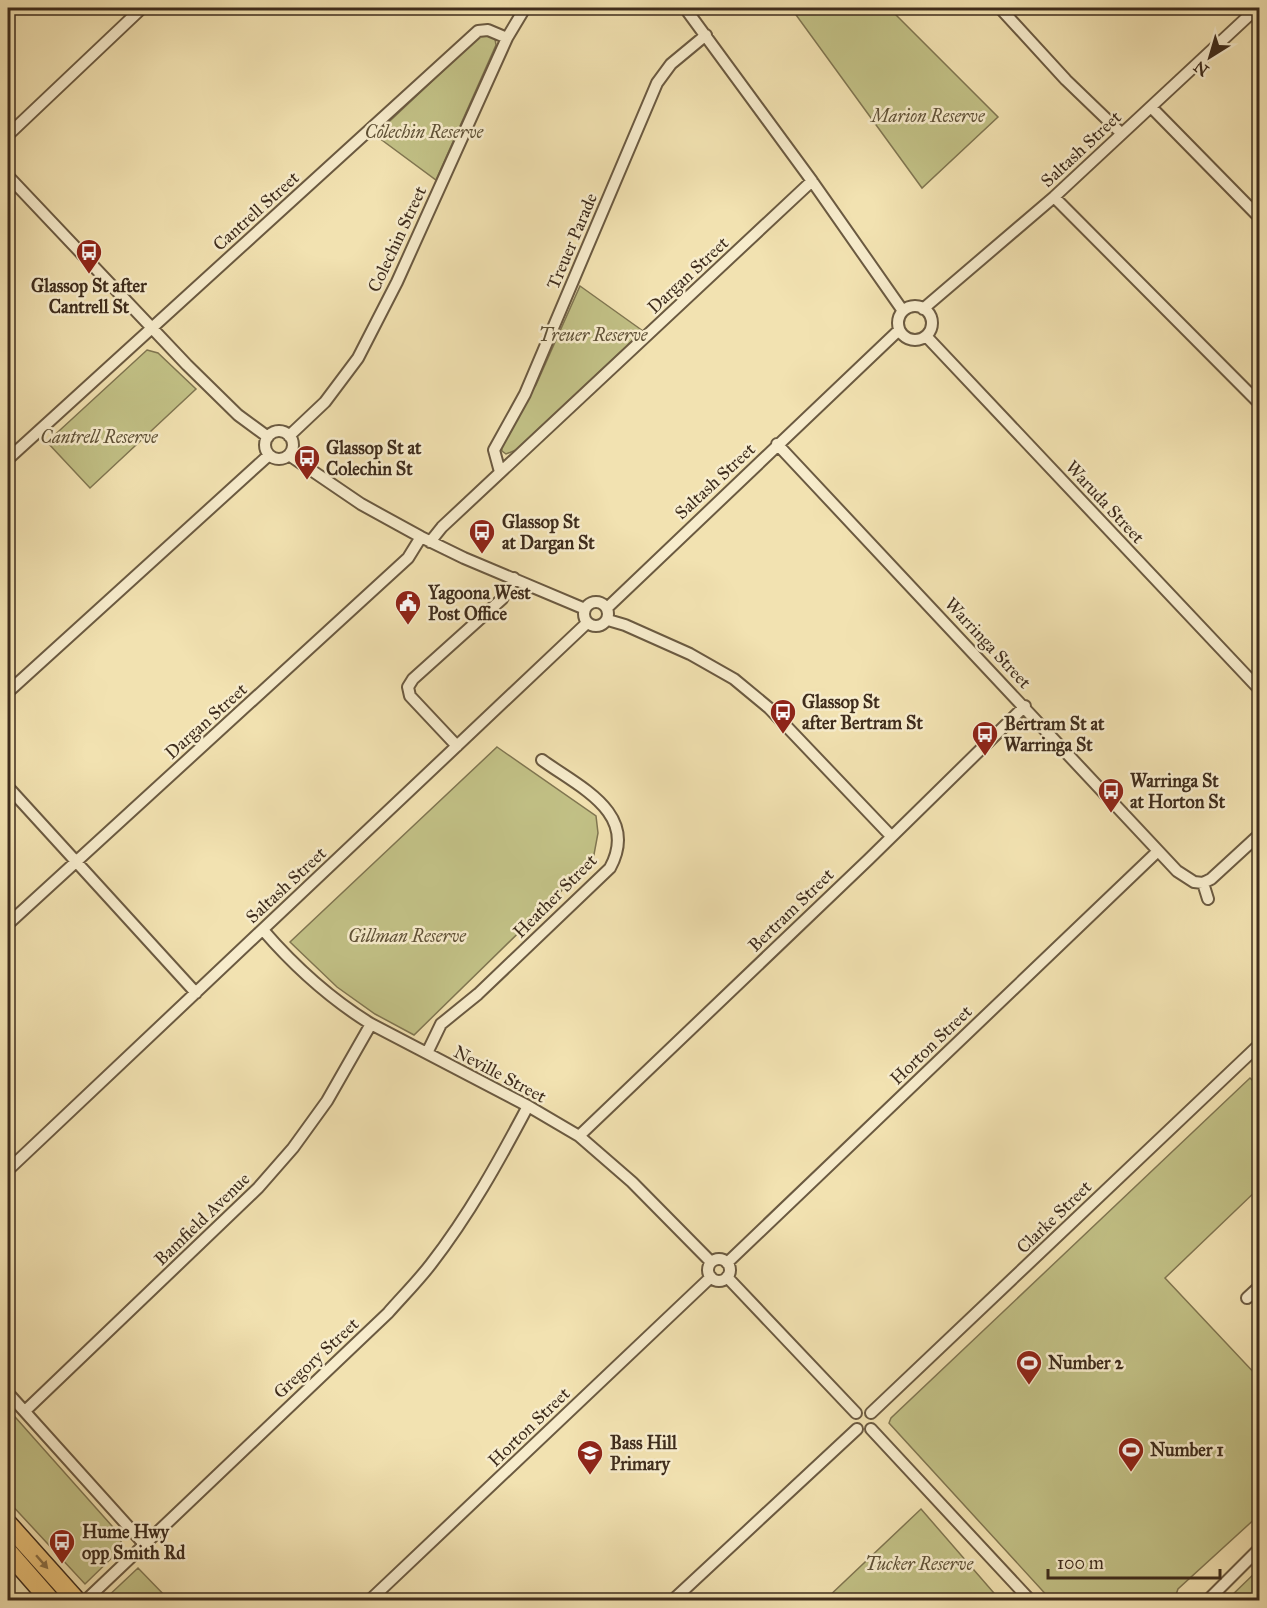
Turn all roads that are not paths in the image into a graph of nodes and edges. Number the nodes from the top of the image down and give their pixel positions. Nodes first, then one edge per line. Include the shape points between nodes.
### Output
1 (142, 8) edge
2 (525, 8) edge
3 (685, 8) edge
4 (1000, 8) edge
5 (1257, 8) edge
6 (706, 35) junction
7 (507, 38) junction
8 (1152, 108) junction
9 (1121, 133) junction
10 (8, 135) edge
11 (8, 176) edge
12 (812, 181) junction
13 (1054, 197) junction
14 (1260, 218) edge
15 (923, 309) junction
16 (903, 311) junction
17 (152, 328) junction
18 (899, 330) junction
19 (926, 336) junction
20 (1260, 404) edge
21 (289, 436) junction
22 (268, 437) junction
23 (777, 444) junction
24 (289, 454) junction
25 (269, 455) junction
26 (8, 459) edge
27 (500, 472) junction
28 (426, 540) junction
29 (514, 578) junction
30 (607, 608) junction
31 (585, 609) junction
32 (608, 620) junction
33 (587, 623) junction
34 (1260, 690) edge
35 (8, 692) edge
36 (1024, 706) junction
37 (457, 746) junction
38 (542, 760) dead end
39 (8, 786) edge
40 (1260, 834) edge
41 (891, 836) junction
42 (1158, 851) junction
43 (76, 862) junction
44 (1203, 884) junction
45 (1208, 899) dead end
46 (8, 924) edge
47 (263, 930) junction
48 (196, 993) junction
49 (371, 1024) junction
50 (1260, 1044) edge
51 (427, 1053) junction
52 (528, 1106) junction
53 (579, 1136) junction
54 (8, 1170) edge
55 (711, 1262) junction
56 (727, 1263) junction
57 (711, 1277) junction
58 (727, 1277) junction
59 (1260, 1286) edge
60 (1247, 1298) dead end
61 (8, 1394) edge
62 (26, 1411) junction
63 (856, 1413) junction
64 (871, 1413) junction
65 (857, 1429) junction
66 (871, 1429) junction
67 (8, 1524) edge
68 (144, 1544) junction
69 (1260, 1548) edge
70 (8, 1552) edge
71 (50, 1600) edge
72 (76, 1600) edge
73 (86, 1600) edge
74 (370, 1600) edge
75 (673, 1600) edge
76 (1030, 1600) edge
77 (1208, 1600) edge

1 - 10 street
2 - 7 street
3 - 6 street
4 - 9 street
5 - 8 street, Saltash Street
6 - 12 street
6 - 27 street, Treuer Parade via 671,64 657,83 525,394 494,450
7 - 17 street, Cantrell Street via 488,30 478,31
7 - 21 street, Colechin Street via 397,282 358,358 325,402
8 - 9 street, Saltash Street
8 - 14 street
9 - 13 street, Saltash Street
11 - 17 street
12 - 16 street
12 - 27 street, Dargan Street
13 - 15 street, Saltash Street
13 - 20 street
15 - 16 street via 912,306
15 - 19 street via 932,321
16 - 18 street via 898,320
17 - 22 street via 218,396
17 - 26 street, Cantrell Street
18 - 19 street via 911,340
18 - 23 street, Saltash Street
19 - 34 street, Waruda Street
21 - 22 street via 278,431
21 - 24 street via 293,445
22 - 25 street via 265,446
23 - 30 street, Saltash Street
23 - 36 street, Warringa Street
24 - 25 street via 279,459
24 - 28 street via 361,504
25 - 35 street
27 - 28 street, Dargan Street
28 - 29 street
28 - 43 street, Dargan Street
29 - 31 street
29 - 37 street via 502,599 408,687 410,696
30 - 31 street via 594,602
30 - 32 street
31 - 33 street
32 - 33 street via 598,627
32 - 41 street via 690,654 734,679 769,708
33 - 37 street, Saltash Street
36 - 41 street, Bertram Street
36 - 42 street, Warringa Street
37 - 47 street, Saltash Street
38 - 51 street, Heather Street via 601,802 613,816 619,842 617,855 610,868 478,994 441,1024
39 - 43 street
40 - 44 street
41 - 53 street, Bertram Street
42 - 44 street, Warringa Street via 1186,878
42 - 56 street, Horton Street
43 - 46 street, Dargan Street
43 - 48 street
44 - 45 street
47 - 48 street, Saltash Street
47 - 49 street, Neville Street via 310,980
48 - 54 street, Saltash Street
49 - 51 street, Neville Street
49 - 62 street, Bamfield Avenue via 327,1101 258,1188
50 - 64 street, Clarke Street
51 - 52 street, Neville Street
52 - 53 street, Neville Street
52 - 68 street, Gregory Street via 498,1164 430,1266 388,1313
53 - 55 street, Neville Street via 632,1182
55 - 56 street via 719,1259
55 - 57 street
56 - 58 street
57 - 58 street via 719,1281
57 - 74 street, Horton Street
58 - 63 street
59 - 60 street
61 - 62 street
62 - 68 street
63 - 64 street
63 - 65 street via 853,1421
64 - 66 street
65 - 66 street
65 - 75 street
66 - 76 street
67 -> 72 highway
68 - 73 street, Gregory Street
69 - 77 street
70 - 71 highway

